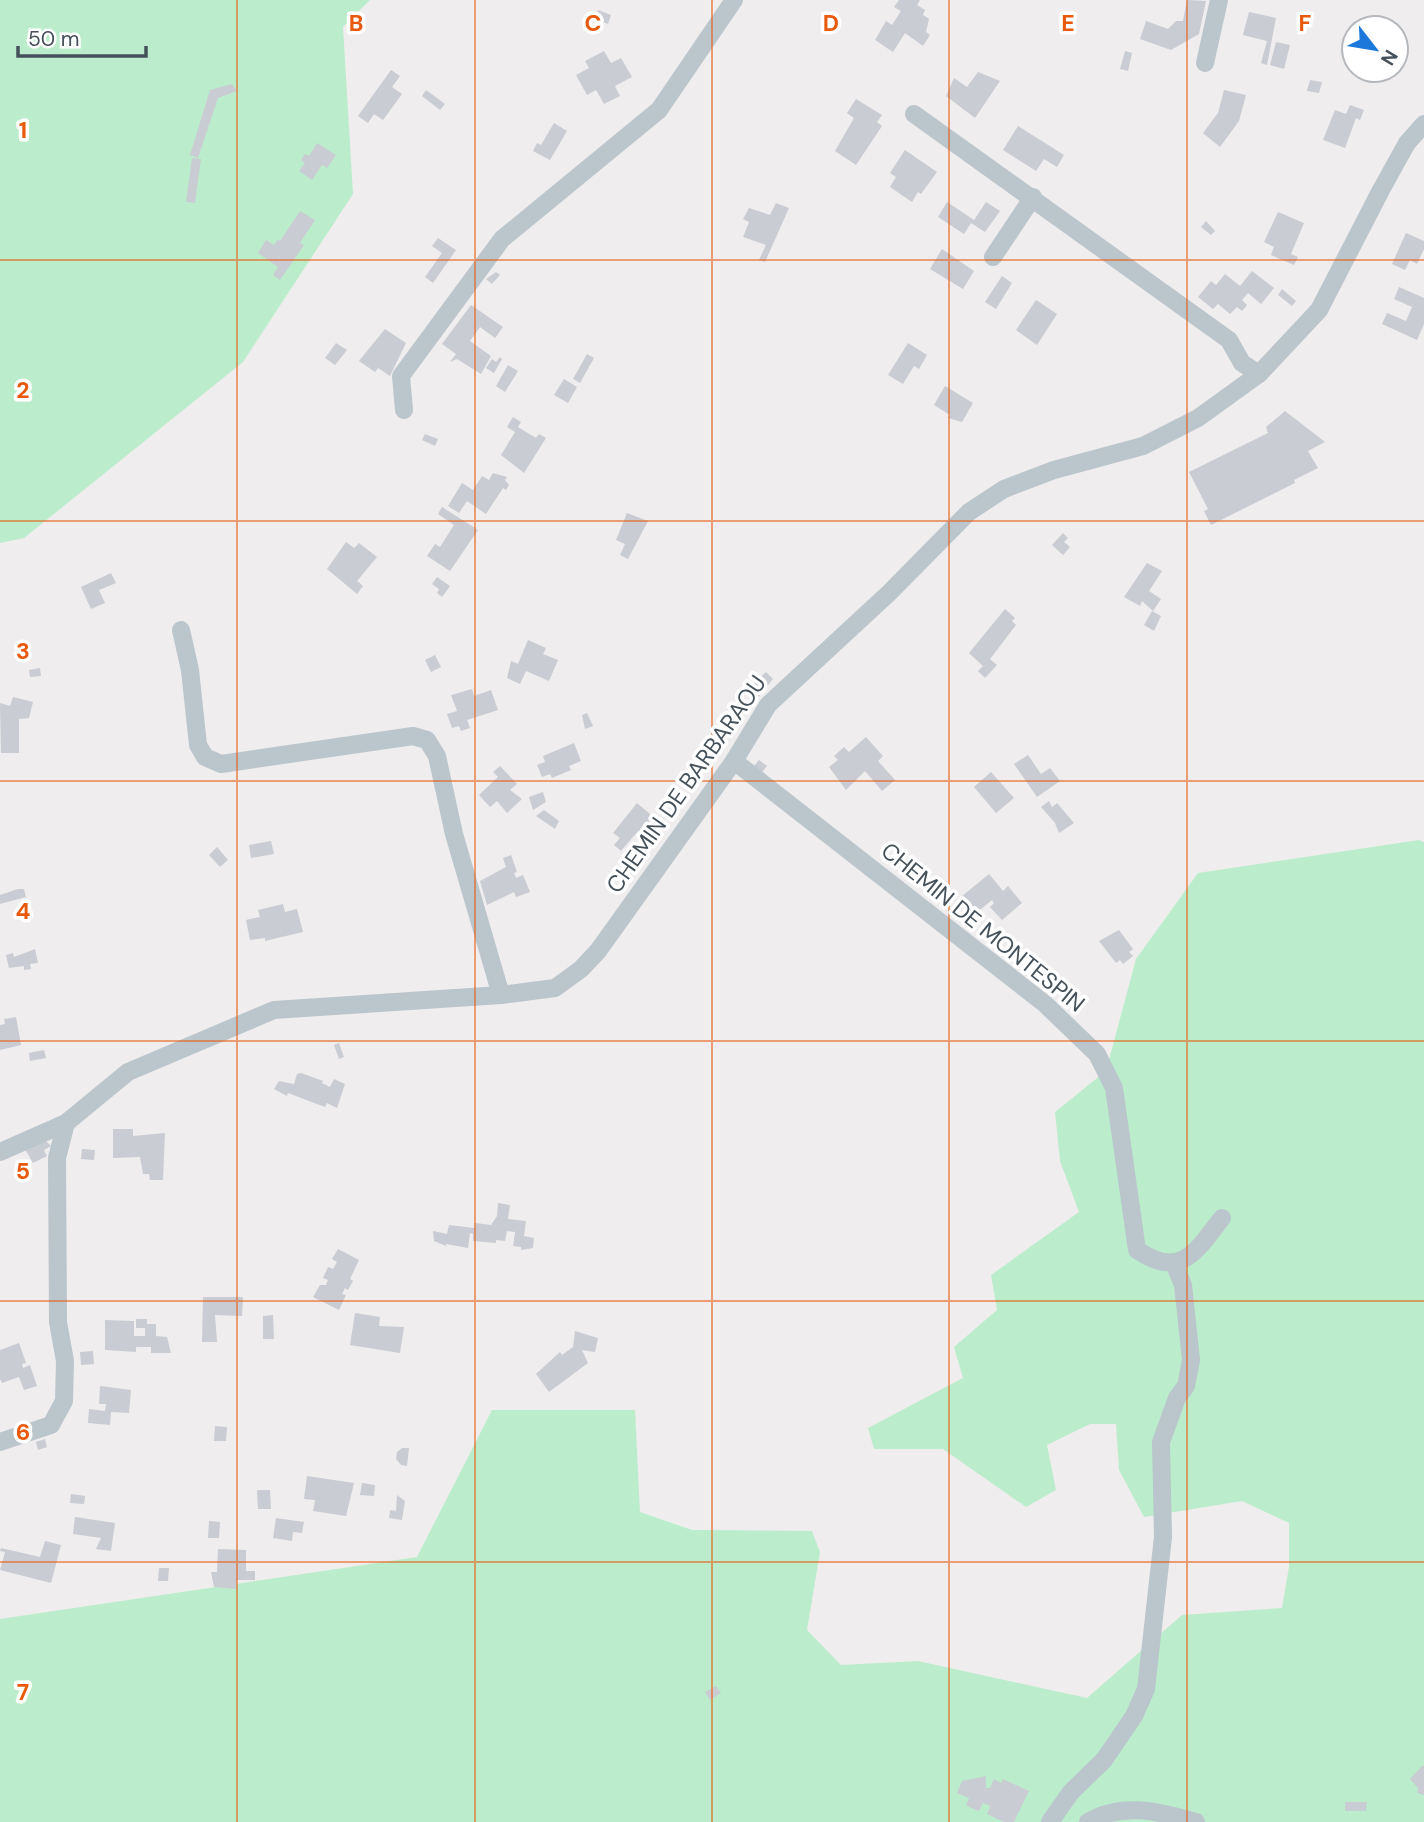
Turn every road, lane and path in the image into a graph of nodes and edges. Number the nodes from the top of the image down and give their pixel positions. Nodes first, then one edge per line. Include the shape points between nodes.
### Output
1 (734, 0) edge
2 (1219, 0) edge
3 (1205, 63) dead end
4 (914, 114) dead end
5 (1424, 124) edge
6 (1033, 197) junction
7 (993, 257) dead end
8 (1259, 374) junction
9 (404, 410) dead end
10 (181, 630) dead end
11 (734, 761) junction
12 (501, 995) junction
13 (66, 1123) junction
14 (0, 1152) edge
15 (1222, 1218) dead end
16 (1174, 1263) junction
17 (0, 1442) edge
18 (1050, 1822) edge
19 (1088, 1822) edge
20 (1196, 1822) edge

1 - 9 street via 659,110 502,239 401,376
2 - 3 street
4 - 6 street
5 - 8 street, CHEMIN DE BARBARAOU via 1381,190 1319,310
6 - 7 street
6 - 8 street via 1229,340 1242,363
8 - 11 street, CHEMIN DE BARBARAOU via 1198,418 1143,446 1054,470 1004,489 969,512 890,593 782,689
10 - 12 street via 198,745 212,761 221,764 413,736 427,740 437,756 454,834
11 - 12 street, CHEMIN DE BARBARAOU via 581,969 555,988
11 - 16 street, CHEMIN DE MONTESPIN via 1045,1004 1097,1054 1114,1088 1138,1250 1154,1262
12 - 13 street, CHEMIN DE BARBARAOU via 274,1010 128,1072
13 - 14 street, CHEMIN DE BARBARAOU
13 - 17 street via 57,1158 58,1322 65,1361 64,1401 51,1425
15 - 16 street via 1192,1257
16 - 18 street via 1183,1285 1191,1360 1186,1386 1161,1441 1163,1537 1146,1689 1111,1749
19 - 20 street via 1115,1809 1171,1814

